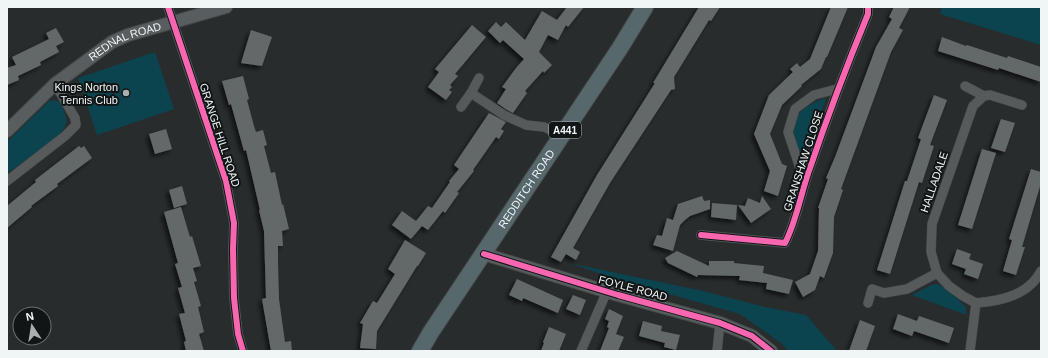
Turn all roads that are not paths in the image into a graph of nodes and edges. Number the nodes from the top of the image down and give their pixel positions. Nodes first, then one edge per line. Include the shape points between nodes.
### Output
1 (168, 7) edge
2 (226, 7) edge
3 (645, 7) edge
4 (869, 9) edge
5 (173, 23) junction
6 (479, 78) dead end
7 (55, 84) junction
8 (965, 86) dead end
9 (837, 89) junction
10 (471, 93) junction
11 (984, 96) junction
12 (1022, 105) dead end
13 (461, 107) dead end
14 (7, 131) edge
15 (562, 135) junction
16 (7, 181) edge
17 (805, 183) junction
18 (702, 235) dead end
19 (484, 254) junction
20 (1041, 271) edge
21 (937, 273) junction
22 (607, 291) junction
23 (868, 303) dead end
24 (976, 303) junction
25 (720, 323) junction
26 (242, 351) edge
27 (420, 351) edge
28 (581, 351) edge
29 (717, 351) edge
30 (771, 351) edge
31 (970, 351) edge

1 - 5 street, GRANGE HILL ROAD
2 - 5 street, REDNAL ROAD
3 - 15 highway, REDDITCH ROAD / A441
4 - 9 street, GRANSHAW CLOSE
5 - 7 street, REDNAL ROAD via 112,42
5 - 26 street, GRANGE HILL ROAD via 226,181 234,223 234,298
6 - 10 street
7 - 14 street, REDNAL ROAD
7 - 16 street via 75,118 76,125
8 - 11 street
9 - 17 street, GRANSHAW CLOSE
9 - 17 street via 814,95 795,110 788,132
10 - 13 street
10 - 15 street via 504,115 526,125 544,127
11 - 12 street via 990,95
11 - 21 street, HALLADALE via 973,106 932,224 932,252
15 - 19 highway, REDDITCH ROAD / A441
17 - 18 street, GRANSHAW CLOSE via 785,243
19 - 22 street, FOYLE ROAD
19 - 27 highway, REDDITCH ROAD / A441
20 - 24 street via 1036,280 1017,294 995,301
21 - 23 street via 907,289 884,293 872,289
21 - 24 street via 949,286
22 - 25 street, FOYLE ROAD
22 - 28 street
24 - 31 street
25 - 29 street
25 - 30 street, FOYLE ROAD via 752,336

